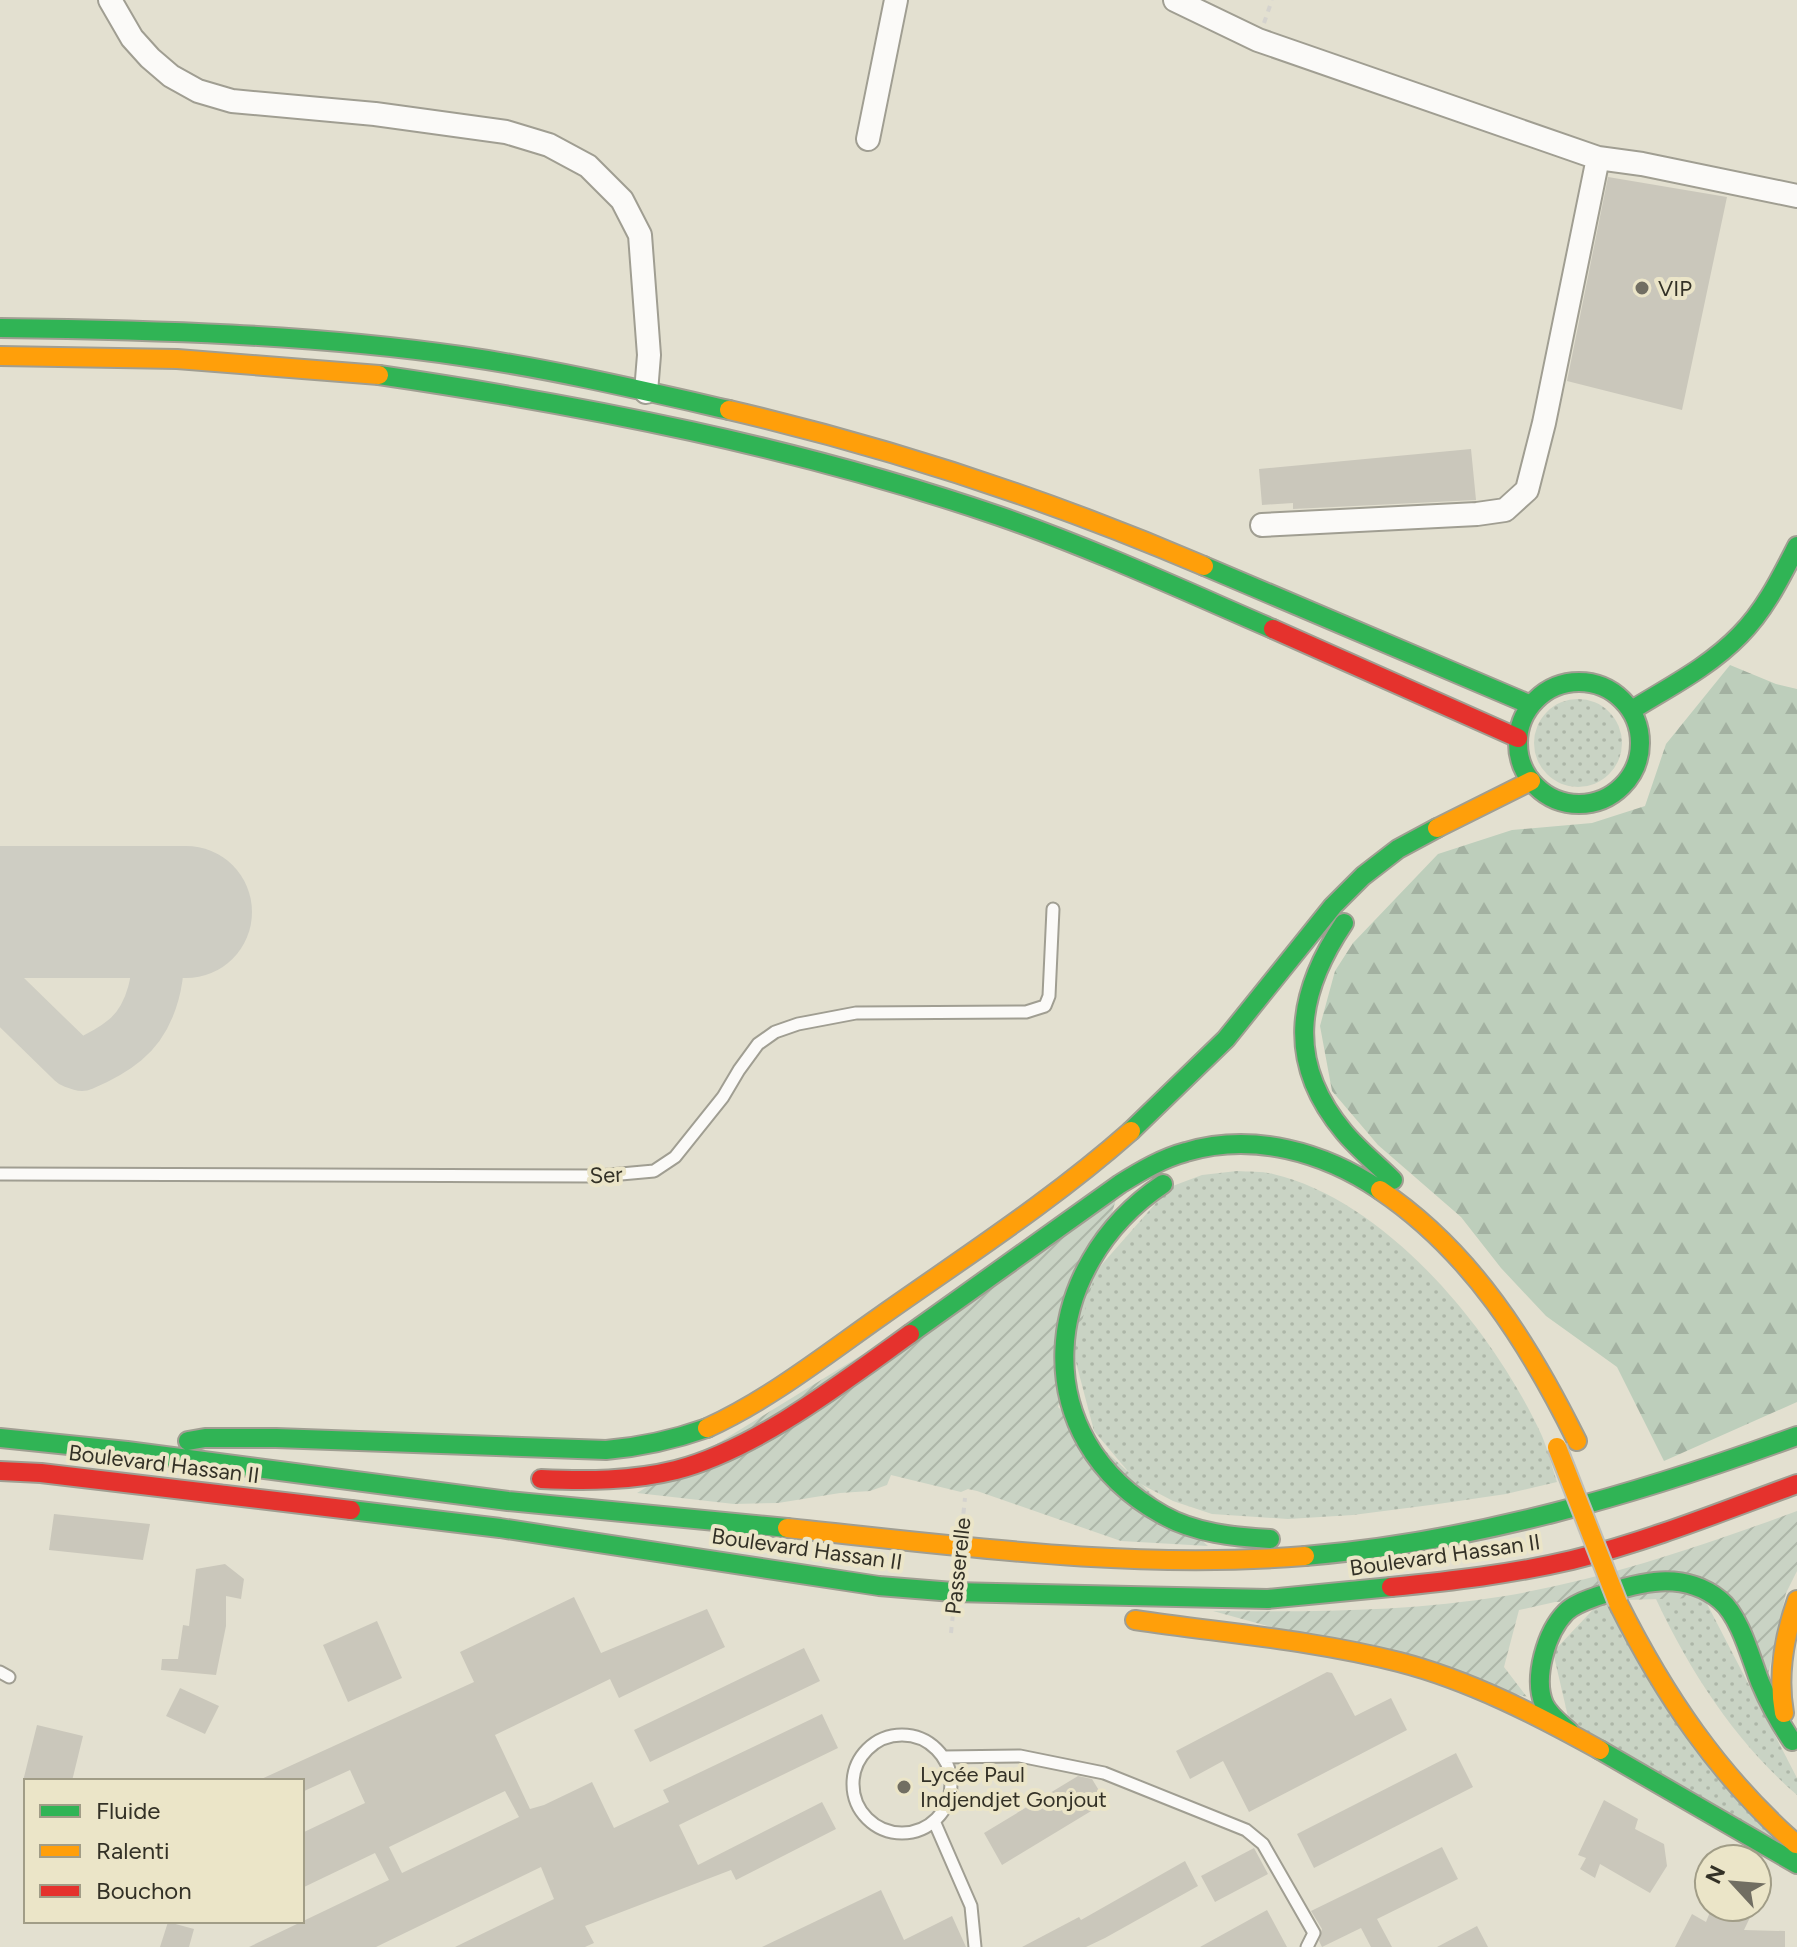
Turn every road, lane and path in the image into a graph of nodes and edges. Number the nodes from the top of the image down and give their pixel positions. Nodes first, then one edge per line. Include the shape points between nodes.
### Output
1 (110, 0) edge
2 (896, 0) edge
3 (1175, 0) edge
4 (868, 139) dead end
5 (1598, 158) junction
6 (1797, 196) edge
7 (0, 328) edge
8 (0, 356) edge
9 (646, 392) junction
10 (1262, 525) dead end
11 (1797, 546) edge
12 (1531, 705) junction
13 (1632, 710) junction
14 (1518, 738) junction
15 (1531, 781) junction
16 (1437, 828) junction
17 (1399, 872) dead end
18 (1360, 905) dead end
19 (1053, 909) dead end
20 (0, 1174) edge
21 (1179, 1176) dead end
22 (1441, 1239) junction
23 (1547, 1425) dead end
24 (1797, 1436) edge
25 (0, 1438) edge
26 (1580, 1448) dead end
27 (121, 1451) junction
28 (0, 1471) edge
29 (435, 1473) dead end
30 (335, 1477) junction
31 (520, 1478) dead end
32 (1594, 1483) dead end
33 (1797, 1484) edge
34 (965, 1498) dead end
35 (1602, 1514) junction
36 (1459, 1533) junction
37 (953, 1592) junction
38 (1797, 1600) edge
39 (1642, 1601) dead end
40 (1050, 1613) dead end
41 (1122, 1619) dead end
42 (951, 1633) dead end
43 (1576, 1737) junction
44 (1794, 1746) edge
45 (944, 1757) junction
46 (934, 1821) junction
47 (1797, 1845) edge
48 (1797, 1864) edge
49 (975, 1947) edge
50 (1307, 1947) edge

1 - 9 street via 150,58 198,91 232,101 506,132 549,145 588,166 622,200 640,235 649,355
2 - 4 street
3 - 5 street via 1258,40
5 - 6 street
5 - 10 street via 1527,490 1505,510 1477,514
7 - 9 main road via 139,329 366,345
8 - 14 main road via 177,359 405,378 630,417 780,451 925,492 1080,546
9 - 12 main road via 795,425 999,486 1178,555
11 - 13 main road via 1771,594 1733,643
12 - 13 main road via 1545,691 1583,681 1619,695
12 - 14 main road
13 - 15 main road via 1639,727 1638,764 1615,793 1589,803 1561,802
14 - 15 main road
15 - 16 main road
16 - 17 main road
16 - 27 main road via 1409,840 1350,889 1200,1066 1065,1186 775,1390 706,1430 677,1441 610,1451 325,1437 205,1438
18 - 22 main road via 1328,944 1307,991 1309,1067 1314,1086 1342,1130 1404,1190
19 - 20 lane, Ser via 1045,1006 1026,1012 856,1013 775,1032 758,1044 675,1157 654,1171 599,1176
21 - 36 main road via 1148,1194 1105,1234 1071,1302 1065,1326 1066,1396 1080,1432 1104,1468 1165,1517 1237,1537 1415,1528
22 - 26 main road via 1520,1334
22 - 31 main road via 1398,1201 1317,1156 1245,1145 1204,1148 1142,1170 1091,1202 842,1381 727,1451 677,1470 635,1478
23 - 47 main road, bridge via 1618,1603 1660,1684 1744,1797
24 - 35 main road, Boulevard Hassan II
25 - 27 main road, Boulevard Hassan II
27 - 30 main road, Boulevard Hassan II
28 - 37 main road, Boulevard Hassan II via 500,1528 879,1586
29 - 30 main road via 377,1469
30 - 36 main road, Boulevard Hassan II via 511,1502 1098,1559 1261,1559
32 - 35 main road
33 - 37 main road, Boulevard Hassan II via 1608,1550 1472,1579 1268,1599
34 - 42 path, Passerelle, bridge
35 - 36 main road, Boulevard Hassan II
35 - 39 main road
37 - 40 main road via 979,1603
38 - 44 main road via 1786,1634 1781,1683 1781,1704
41 - 43 main road via 1385,1658 1474,1689
43 - 44 main road via 1546,1707 1540,1688 1543,1662 1561,1619 1583,1602 1664,1579 1696,1586 1728,1608
43 - 48 main road
45 - 46 lane via 949,1798
45 - 46 lane via 923,1739 882,1739 861,1757 853,1784 861,1811 882,1829 909,1833
45 - 50 lane via 1020,1756 1104,1773 1246,1830 1263,1844 1314,1933
46 - 49 lane via 971,1906

